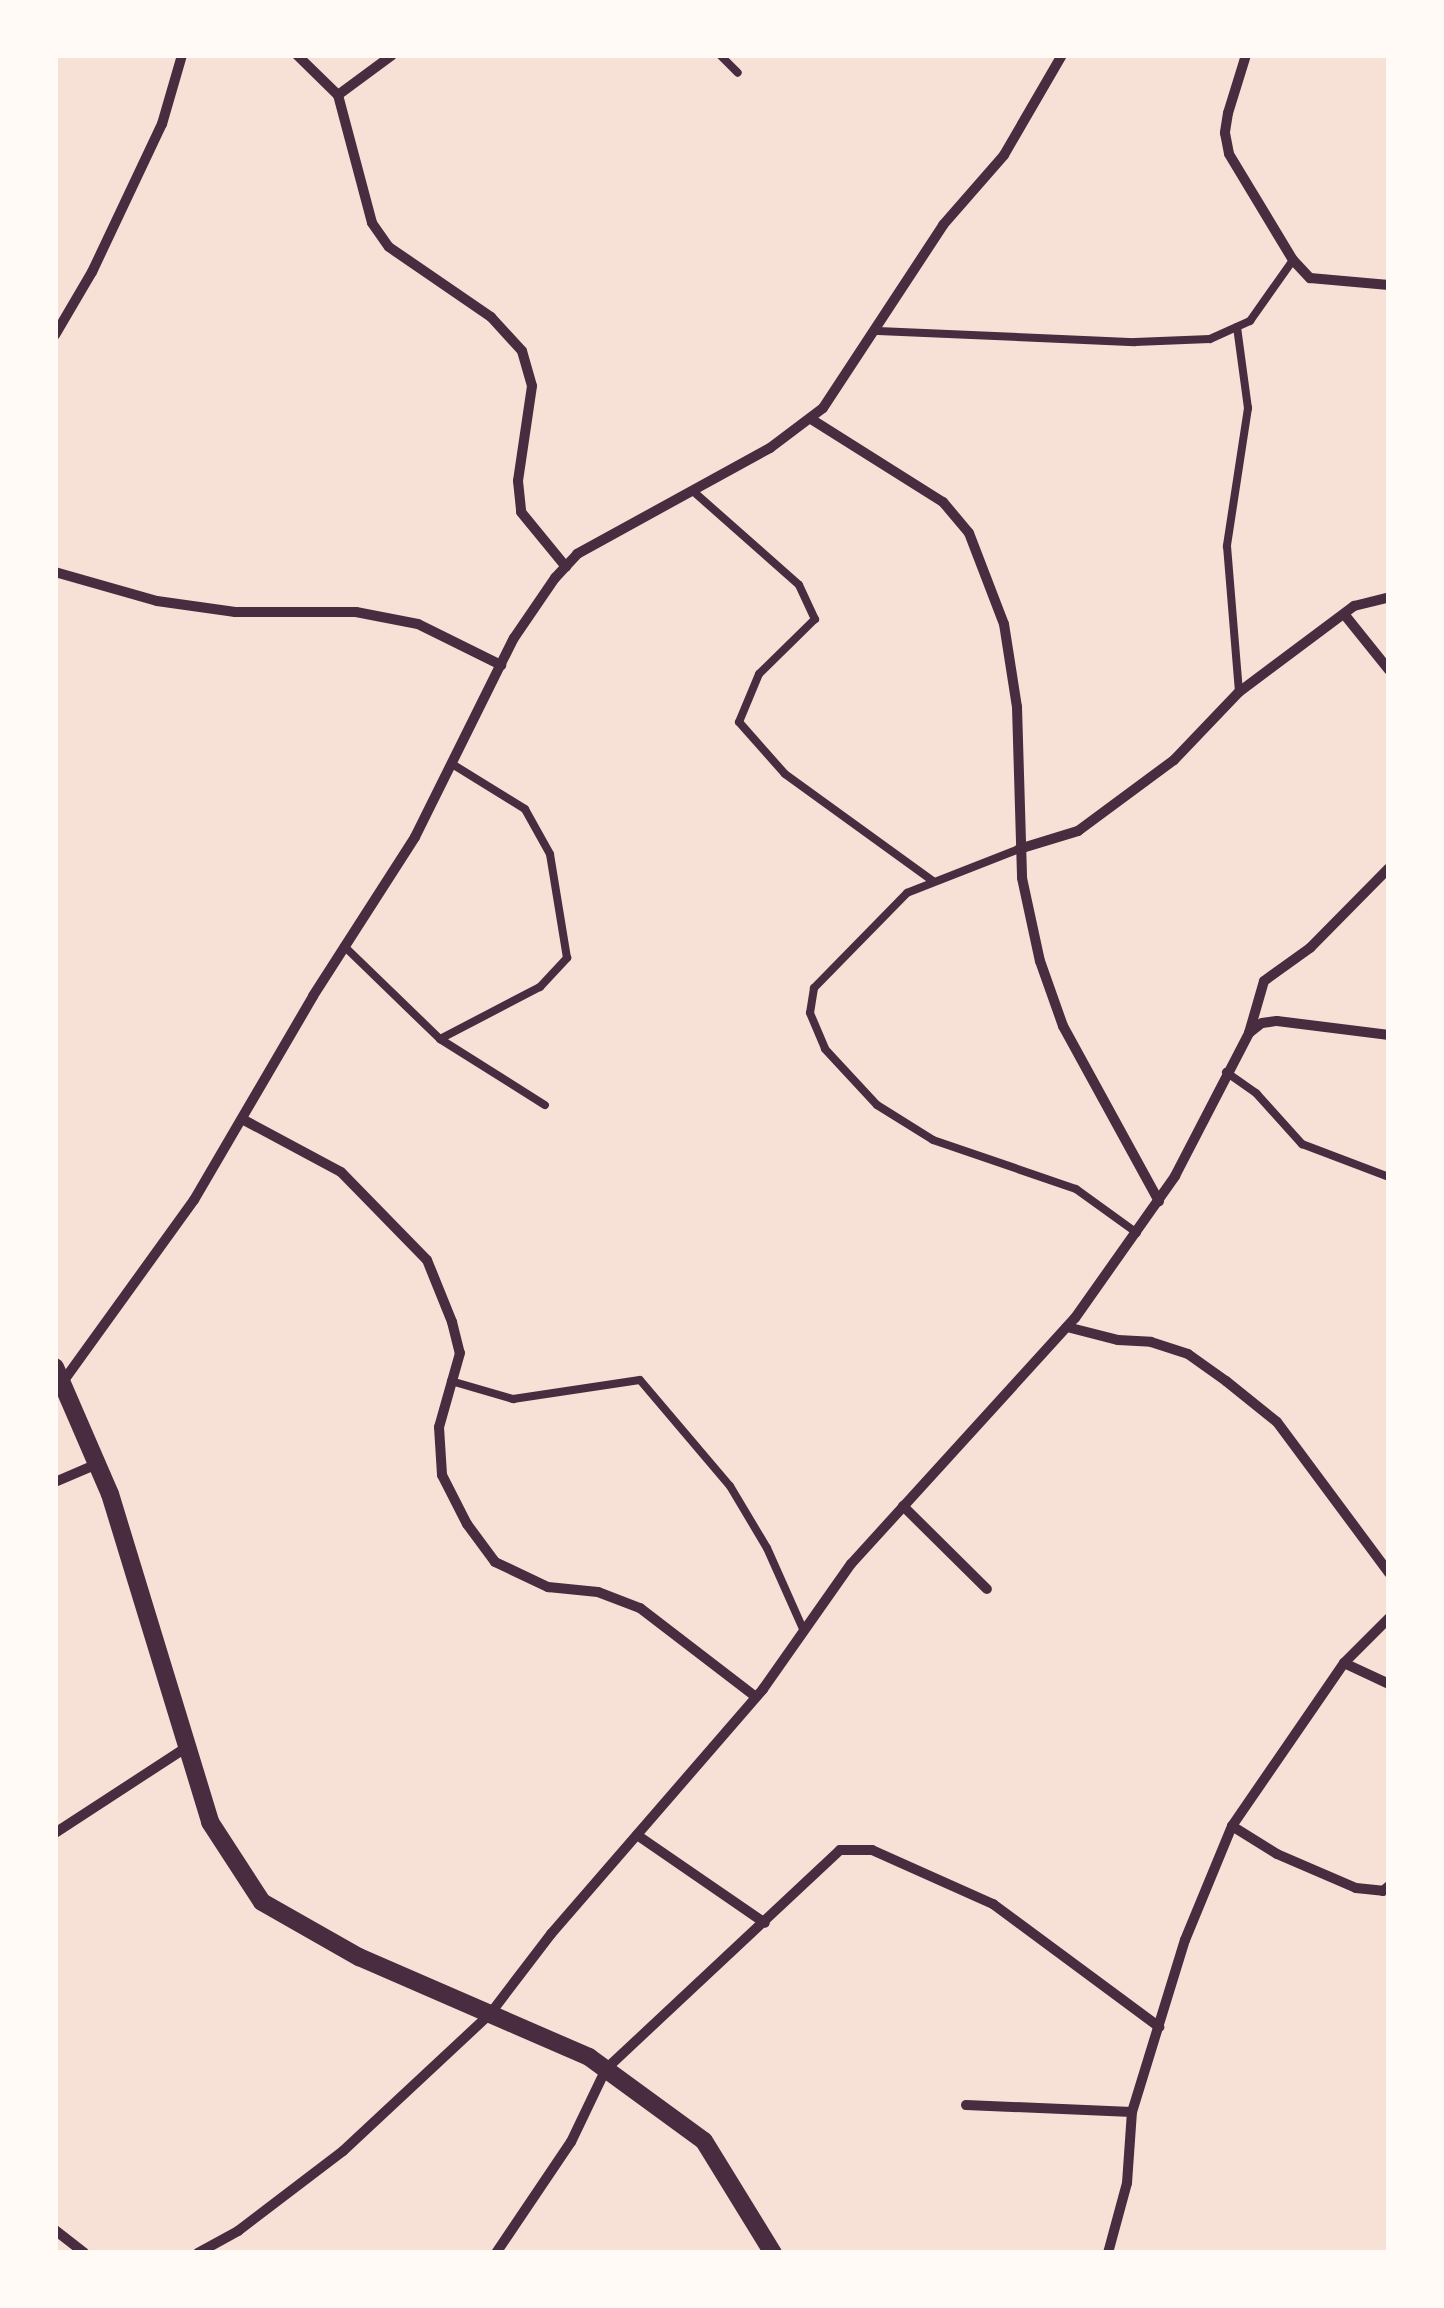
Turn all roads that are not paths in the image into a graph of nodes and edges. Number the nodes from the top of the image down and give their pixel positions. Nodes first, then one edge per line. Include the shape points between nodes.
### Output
1 (182, 55) edge
2 (297, 55) edge
3 (392, 55) edge
4 (720, 55) edge
5 (1062, 55) edge
6 (1246, 55) edge
7 (738, 72) dead end
8 (338, 95) junction
9 (1293, 260) junction
10 (1389, 285) edge
11 (1237, 327) junction
12 (878, 331) junction
13 (55, 335) edge
14 (811, 419) junction
15 (694, 492) junction
16 (566, 567) junction
17 (55, 572) edge
18 (1389, 596) edge
19 (1344, 614) junction
20 (501, 665) junction
21 (1389, 670) edge
22 (1240, 692) junction
23 (452, 764) junction
24 (1020, 849) junction
25 (1389, 868) edge
26 (934, 882) junction
27 (344, 946) junction
28 (1249, 1033) junction
29 (1389, 1035) edge
30 (440, 1039) junction
31 (1226, 1072) junction
32 (545, 1105) dead end
33 (242, 1119) junction
34 (1389, 1176) edge
35 (1159, 1200) junction
36 (1137, 1233) junction
37 (1066, 1327) junction
38 (59, 1375) edge
39 (451, 1381) junction
40 (97, 1464) junction
41 (55, 1482) edge
42 (903, 1506) junction
43 (1389, 1573) edge
44 (987, 1589) dead end
45 (1389, 1618) edge
46 (804, 1631) junction
47 (1344, 1664) junction
48 (1389, 1684) edge
49 (756, 1696) junction
50 (187, 1747) junction
51 (1232, 1826) junction
52 (55, 1834) edge
53 (638, 1835) junction
54 (1389, 1886) edge
55 (765, 1923) junction
56 (490, 2014) junction
57 (1159, 2028) junction
58 (606, 2069) junction
59 (966, 2105) dead end
60 (1132, 2112) junction
61 (55, 2230) edge
62 (84, 2253) edge
63 (198, 2253) edge
64 (496, 2253) edge
65 (773, 2253) edge
66 (1108, 2253) edge

1 - 13 street via 162,124
2 - 8 street
3 - 8 street
4 - 7 lane
5 - 12 street via 1004,155 943,225
6 - 9 street via 1225,133 1230,154
8 - 16 street via 372,223 389,246 491,317 522,351 532,386 518,481 521,512
9 - 10 street via 1310,278
9 - 11 lane via 1250,321
11 - 12 lane via 1210,339 1135,342
11 - 22 lane via 1248,408 1227,546
12 - 14 street
14 - 15 street
14 - 24 street via 943,502 969,533 1007,641 1019,743
15 - 16 street via 577,554
15 - 26 lane via 799,585 815,618 758,674 739,722 785,774
16 - 20 street
17 - 20 street via 157,601 234,612 356,612 418,624
18 - 19 street
19 - 21 street
19 - 22 street
20 - 23 street
22 - 24 street via 1174,760 1078,831
23 - 27 street via 416,837
23 - 30 lane via 526,809 550,854 567,958 540,987
24 - 26 lane
24 - 35 street via 1027,911 1063,1026
25 - 28 street via 1310,948 1264,981
26 - 36 lane via 907,894 814,988 810,1013 825,1049 877,1105 934,1140 1076,1190
27 - 30 lane
27 - 33 street
28 - 29 street via 1278,1021
28 - 31 street
30 - 32 lane
31 - 34 lane via 1256,1093 1302,1144
31 - 35 street
33 - 38 street via 140,1280
33 - 39 street via 342,1172 426,1260 460,1354
35 - 36 street
36 - 37 street
37 - 42 street
37 - 43 street via 1188,1354 1226,1381 1277,1422
38 - 40 street
39 - 46 lane via 514,1400 640,1380 730,1486
39 - 49 street via 440,1427 442,1475 496,1562 548,1587 598,1592 640,1608
40 - 41 street
40 - 50 street
42 - 44 street
42 - 46 street
45 - 47 street
46 - 49 street
47 - 48 street
47 - 51 street
49 - 53 street
50 - 52 street
50 - 56 street via 210,1822 262,1902 359,1957
51 - 54 street via 1276,1854 1356,1888
51 - 57 street via 1185,1940
53 - 55 street
53 - 56 street
55 - 57 street via 840,1850 872,1850 993,1904
55 - 58 street
56 - 58 street
56 - 63 street via 343,2151 238,2231
57 - 60 street
58 - 64 street via 571,2142
58 - 65 street via 704,2141
59 - 60 street
60 - 66 street via 1128,2184
61 - 62 street

